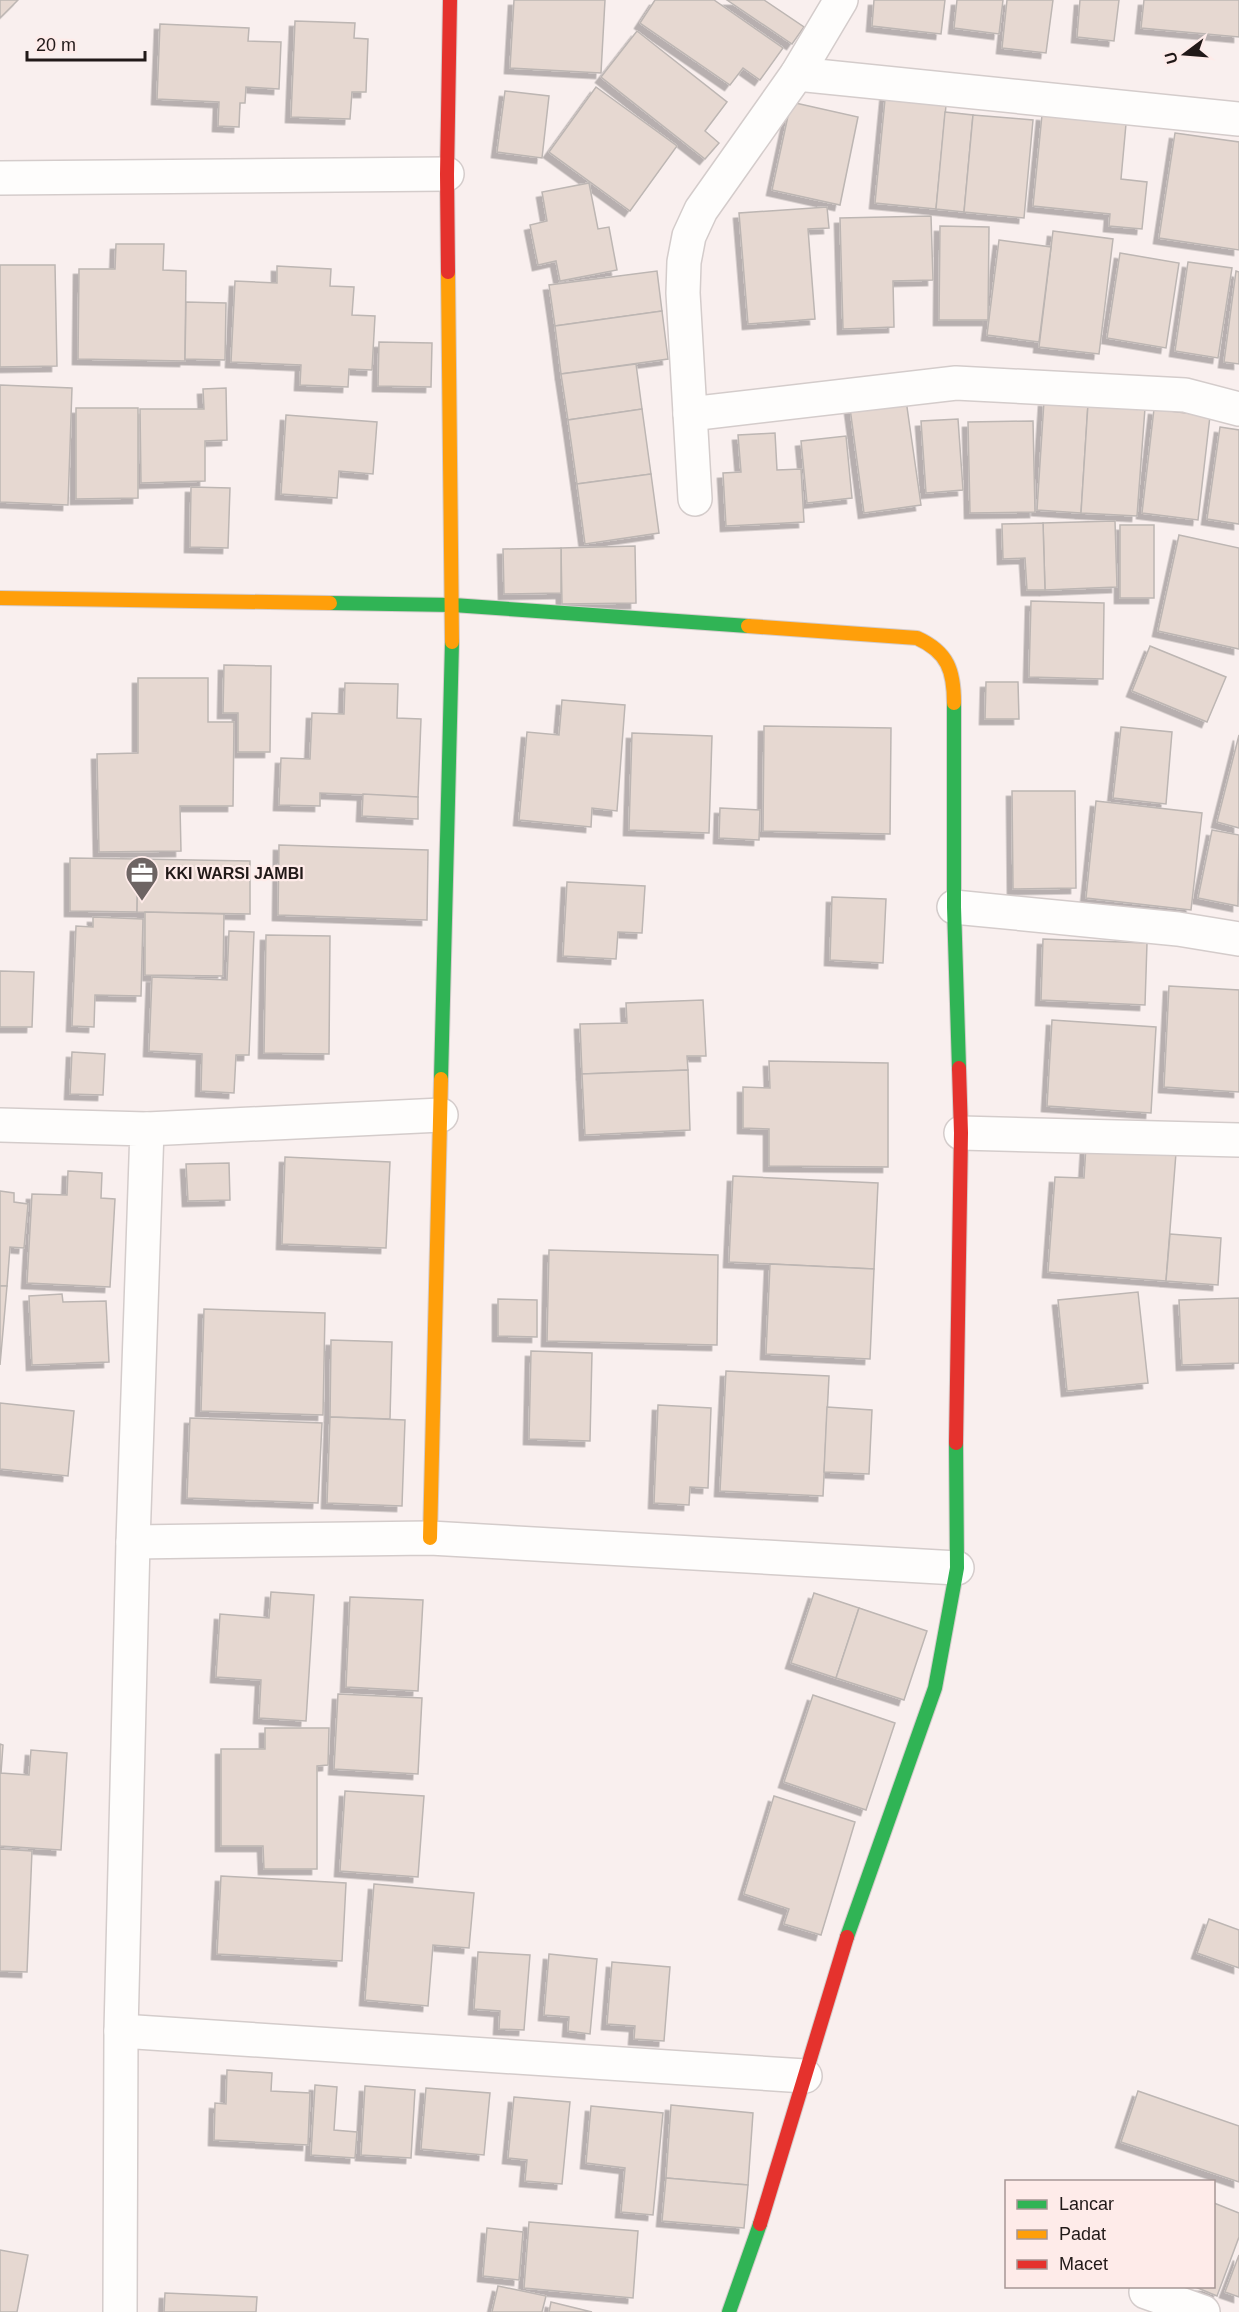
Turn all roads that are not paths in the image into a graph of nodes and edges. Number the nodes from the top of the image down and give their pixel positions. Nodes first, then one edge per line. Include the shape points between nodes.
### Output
1 (450, 0) edge
2 (841, 0) edge
3 (797, 74) junction
4 (1239, 119) edge
5 (447, 174) junction
6 (0, 178) edge
7 (1239, 409) edge
8 (690, 414) junction
9 (695, 498) dead end
10 (0, 598) edge
11 (453, 605) junction
12 (954, 907) junction
13 (1239, 939) edge
14 (441, 1115) junction
15 (0, 1125) edge
16 (147, 1129) junction
17 (962, 1133) junction
18 (1239, 1140) edge
19 (430, 1539) junction
20 (133, 1542) junction
21 (957, 1568) junction
22 (121, 2031) junction
23 (805, 2076) junction
24 (1146, 2292) dead end
25 (120, 2312) edge
26 (729, 2312) edge
27 (1203, 2312) edge

1 - 5 street
2 - 3 street
3 - 4 street
3 - 8 street via 701,210 688,236 682,293
5 - 6 street
5 - 11 street
7 - 8 street via 1185,396 956,383
8 - 9 street
10 - 11 street
11 - 12 street via 917,638 935,645 948,662 954,688
11 - 14 street
12 - 13 street via 1178,929
12 - 17 street
14 - 16 street
14 - 19 street
15 - 16 street
16 - 20 street
17 - 18 street
17 - 21 street via 955,1476
19 - 20 street
19 - 21 street
20 - 22 street
21 - 23 street via 935,1688 842,1951
22 - 23 street
22 - 25 street
23 - 26 street
24 - 27 street

